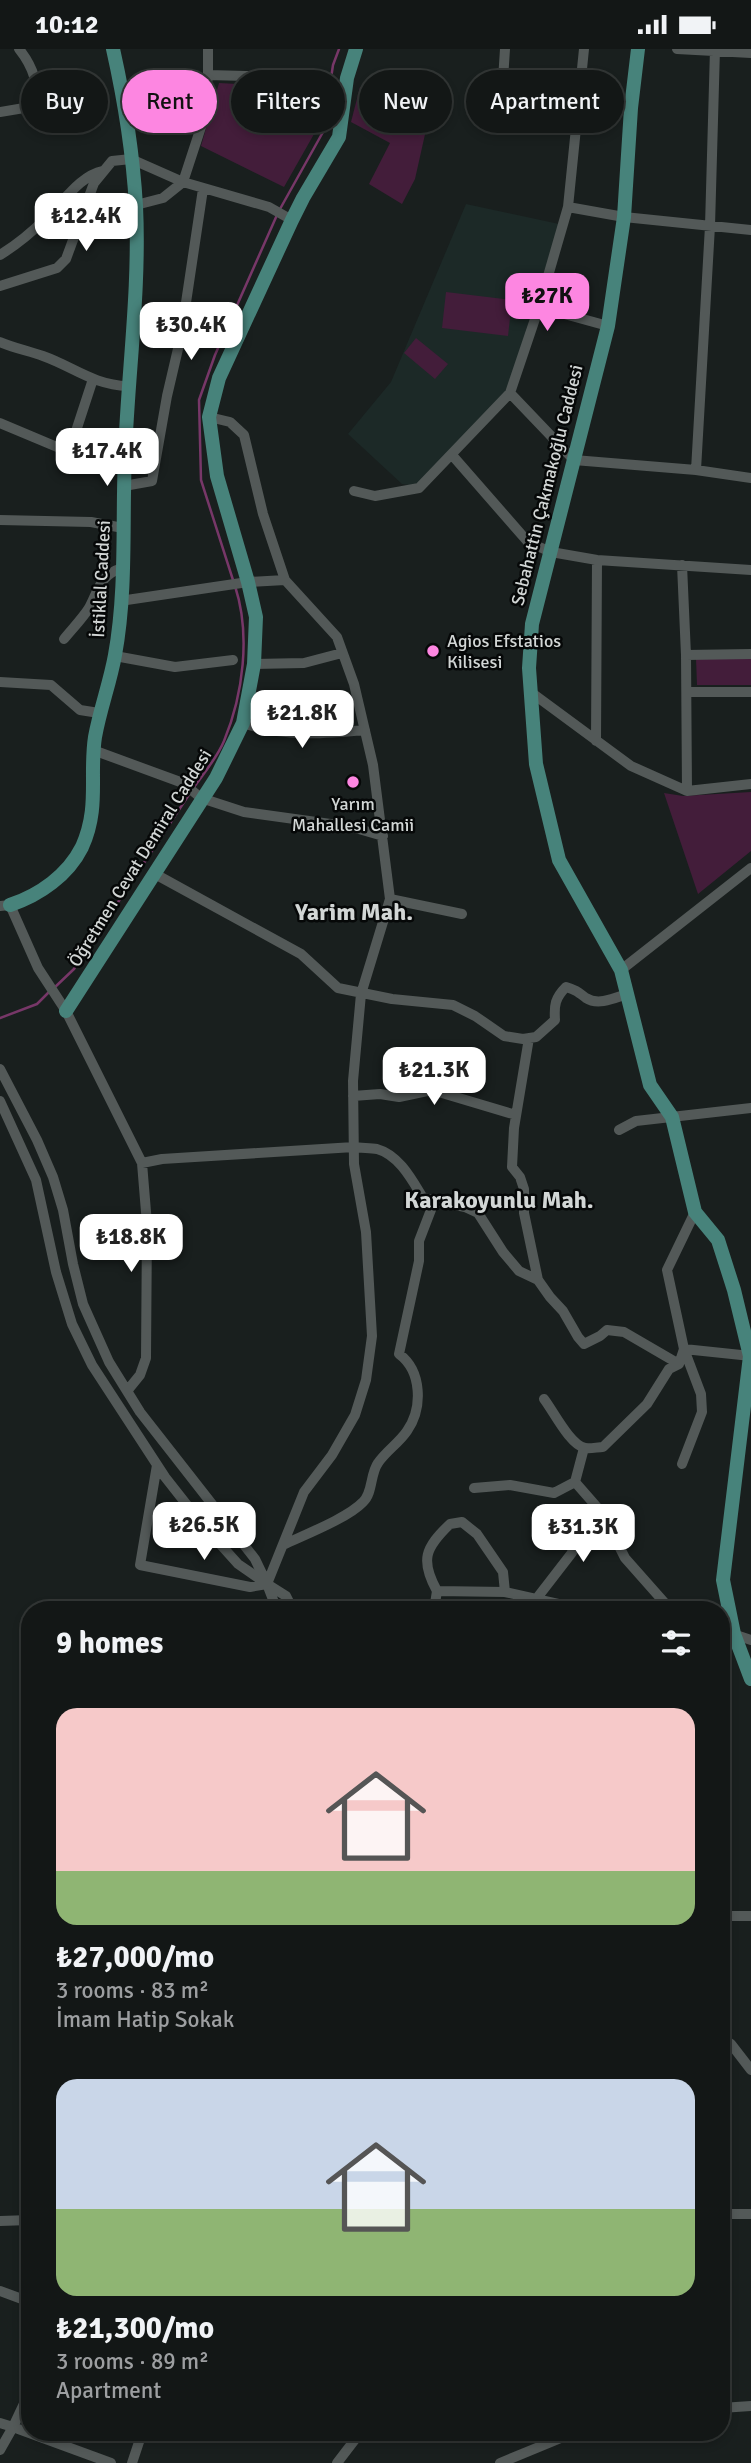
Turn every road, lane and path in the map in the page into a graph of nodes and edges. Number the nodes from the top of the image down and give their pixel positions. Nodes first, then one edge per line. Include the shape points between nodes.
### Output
1 (19, 49) edge
2 (113, 49) edge
3 (208, 49) edge
4 (356, 49) edge
5 (505, 49) edge
6 (584, 49) edge
7 (638, 49) edge
8 (677, 49) edge
9 (715, 50) edge
10 (751, 53) edge
11 (208, 70) edge
12 (504, 70) edge
13 (582, 70) edge
14 (624, 107) edge
15 (631, 108) junction
16 (0, 112) edge
17 (199, 133) edge
18 (576, 133) edge
19 (131, 159) junction
20 (103, 171) junction
21 (183, 182) junction
22 (203, 189) junction
23 (136, 205) junction
24 (568, 207) junction
25 (624, 217) junction
26 (288, 218) junction
27 (710, 226) junction
28 (751, 230) edge
29 (0, 255) edge
30 (1, 282) edge
31 (539, 307) junction
32 (608, 326) junction
33 (0, 342) edge
34 (93, 379) junction
35 (128, 386) junction
36 (510, 393) junction
37 (209, 417) junction
38 (0, 423) edge
39 (452, 455) junction
40 (574, 460) junction
41 (695, 470) junction
42 (751, 478) edge
43 (124, 486) junction
44 (354, 491) dead end
45 (0, 520) edge
46 (124, 528) junction
47 (551, 552) junction
48 (597, 560) junction
49 (682, 565) junction
50 (122, 568) junction
51 (751, 570) edge
52 (285, 580) junction
53 (242, 583) junction
54 (120, 601) junction
55 (64, 639) dead end
56 (342, 653) junction
57 (751, 654) edge
58 (686, 655) junction
59 (115, 656) junction
60 (233, 660) dead end
61 (254, 663) junction
62 (1, 681) edge
63 (687, 692) junction
64 (751, 692) edge
65 (531, 693) junction
66 (99, 713) junction
67 (243, 723) junction
68 (365, 730) junction
69 (596, 741) junction
70 (93, 750) junction
71 (751, 784) edge
72 (687, 790) junction
73 (201, 798) junction
74 (383, 836) junction
75 (751, 868) edge
76 (155, 874) junction
77 (390, 899) junction
78 (5, 906) edge
79 (462, 914) dead end
80 (621, 970) junction
81 (361, 994) junction
82 (627, 994) junction
83 (62, 1005) junction
84 (529, 1038) junction
85 (0, 1069) edge
86 (353, 1096) junction
87 (0, 1101) edge
88 (751, 1108) edge
89 (516, 1115) junction
90 (672, 1117) junction
91 (619, 1130) dead end
92 (354, 1147) junction
93 (142, 1163) junction
94 (434, 1202) junction
95 (695, 1212) junction
96 (538, 1280) junction
97 (684, 1349) junction
98 (750, 1356) edge
99 (679, 1364) junction
100 (127, 1391) junction
101 (544, 1399) dead end
102 (584, 1448) junction
103 (682, 1464) dead end
104 (157, 1465) junction
105 (575, 1482) junction
106 (474, 1488) dead end
107 (600, 1510) junction
108 (283, 1545) junction
109 (267, 1584) junction
110 (437, 1591) junction
111 (505, 1592) junction
112 (537, 1598) junction
113 (274, 1601) edge
114 (288, 1601) edge
115 (435, 1601) edge
116 (549, 1601) edge
117 (663, 1601) edge
118 (725, 1601) edge
119 (730, 1633) edge
120 (730, 1638) edge
121 (751, 1640) edge
122 (751, 1679) edge
123 (730, 1916) edge
124 (751, 1916) edge
125 (730, 2043) edge
126 (751, 2070) edge
127 (730, 2214) edge
128 (751, 2214) edge
129 (21, 2220) edge
130 (0, 2221) edge
131 (0, 2291) edge
132 (21, 2299) edge
133 (751, 2406) edge
134 (730, 2407) edge
135 (21, 2410) edge
136 (0, 2423) edge
137 (13, 2427) junction
138 (21, 2430) edge
139 (51, 2441) edge
140 (139, 2441) edge
141 (354, 2441) edge
142 (554, 2441) edge
143 (0, 2449) edge
144 (111, 2463) edge
145 (132, 2463) edge
146 (337, 2463) edge
147 (500, 2463) edge

1 - 16 street via 37,85 35,101 30,107
2 - 19 main road, İstiklal Caddesi
3 - 11 street
4 - 26 main road, Öğretmen Cevat Demiral Caddesi via 339,137
5 - 12 street
6 - 13 street
7 - 15 main road, Sebahattin Çakmakoğlu Caddesi
8 - 9 street
9 - 10 street
9 - 27 street
14 - 15 street
15 - 25 main road, Sebahattin Çakmakoğlu Caddesi
17 - 21 street
18 - 24 street
19 - 20 street via 112,162
19 - 21 street
19 - 23 main road, İstiklal Caddesi
20 - 29 street via 90,174 45,220
20 - 30 street via 94,183 66,259 57,268
21 - 22 street
21 - 23 street via 163,198
22 - 26 street via 269,207
22 - 43 street via 181,336 152,481
23 - 35 main road, İstiklal Caddesi
24 - 25 street
24 - 31 street
25 - 27 street
25 - 32 main road, Sebahattin Çakmakoğlu Caddesi
26 - 37 main road, Öğretmen Cevat Demiral Caddesi via 219,378
27 - 28 street
27 - 41 street
31 - 32 street
31 - 36 street
32 - 40 main road, Sebahattin Çakmakoğlu Caddesi
33 - 34 street via 45,356
34 - 35 street via 110,386
34 - 38 street via 69,444 57,447
35 - 43 main road, İstiklal Caddesi
36 - 39 street
36 - 40 street
37 - 52 street via 230,422 244,435
37 - 53 main road, Öğretmen Cevat Demiral Caddesi via 217,476
39 - 44 street via 419,488 375,496
39 - 47 street via 528,542
40 - 41 street
40 - 47 main road, Sebahattin Çakmakoğlu Caddesi
41 - 42 street
43 - 46 main road, İstiklal Caddesi
45 - 46 street via 92,521
46 - 50 main road, İstiklal Caddesi
47 - 48 street
47 - 65 main road, Sebahattin Çakmakoğlu Caddesi via 532,624
48 - 49 street
48 - 69 street
49 - 51 street
49 - 58 street
50 - 54 main road, İstiklal Caddesi
50 - 55 street via 109,572 88,610
52 - 53 street
52 - 56 street via 337,637
53 - 54 street
53 - 61 main road, Öğretmen Cevat Demiral Caddesi via 256,617
54 - 59 main road, İstiklal Caddesi
56 - 61 street via 304,663
56 - 68 street
57 - 58 street
58 - 63 street
59 - 60 street via 175,667
59 - 66 main road, İstiklal Caddesi
61 - 67 main road, Öğretmen Cevat Demiral Caddesi
62 - 66 street via 51,685 80,710
63 - 64 street
63 - 72 street
65 - 69 street
65 - 80 main road, Sebahattin Çakmakoğlu Caddesi via 536,764 559,860
66 - 70 main road, İstiklal Caddesi
67 - 68 street via 305,735
67 - 73 main road, Öğretmen Cevat Demiral Caddesi
68 - 74 street
69 - 72 street via 631,765
70 - 73 street via 183,783
70 - 78 main road, İstiklal Caddesi via 95,793 90,824 71,866 33,897
71 - 72 street
73 - 74 street via 244,812 352,827
73 - 76 main road, Öğretmen Cevat Demiral Caddesi
74 - 77 street
75 - 80 street
76 - 81 street via 301,954 338,988
76 - 83 main road, Öğretmen Cevat Demiral Caddesi
77 - 79 street
77 - 81 street
78 - 83 street
80 - 82 main road, Sebahattin Çakmakoğlu Caddesi
81 - 84 street via 453,1005 504,1036
81 - 86 street
82 - 84 street via 603,1002 566,988 557,996 555,1020
82 - 90 main road, Sebahattin Çakmakoğlu Caddesi via 650,1085
83 - 93 street
84 - 89 street
85 - 100 street via 53,1177 83,1304
86 - 89 street via 399,1097 432,1090
86 - 92 street
87 - 104 street via 36,1180 72,1324 92,1365
88 - 90 street
89 - 96 street via 512,1167 524,1189 524,1213
90 - 91 street via 636,1121
90 - 95 main road, Sebahattin Çakmakoğlu Caddesi
92 - 93 street
92 - 94 street via 379,1150 397,1161 422,1198
92 - 108 street via 370,1297 372,1336 366,1380 355,1415 304,1492
93 - 100 street via 147,1224 146,1358
94 - 96 street via 478,1213 519,1271
94 - 108 street via 419,1241 399,1354 414,1371 418,1397 414,1416 407,1431 377,1464 366,1501
95 - 97 street via 667,1270
95 - 98 main road, Sebahattin Çakmakoğlu Caddesi via 718,1240
96 - 99 street via 584,1344 607,1330 624,1332
97 - 98 street
97 - 99 street
97 - 103 street via 701,1394 702,1412
98 - 118 main road, Sebahattin Çakmakoğlu Caddesi via 723,1580
99 - 102 street via 669,1369 647,1404 603,1447
100 - 109 street via 256,1559
101 - 102 street via 568,1436
102 - 105 street
104 - 109 street via 238,1564
104 - 109 street via 140,1565 250,1587
105 - 106 street via 554,1493 510,1485
105 - 107 street
107 - 112 street
107 - 117 street via 625,1558
108 - 109 street
109 - 113 street
109 - 114 street
110 - 111 street
110 - 111 street via 427,1574 428,1551 450,1524 462,1522 477,1534 502,1572
110 - 115 street
111 - 112 street
112 - 116 street
119 - 121 street
120 - 122 main road, Sebahattin Çakmakoğlu Caddesi
123 - 124 street
125 - 126 street
127 - 128 street
129 - 130 street
131 - 132 street
133 - 134 street
135 - 137 street
136 - 137 street
137 - 138 street
137 - 143 street
139 - 144 street
140 - 145 street
141 - 146 street
142 - 147 street

